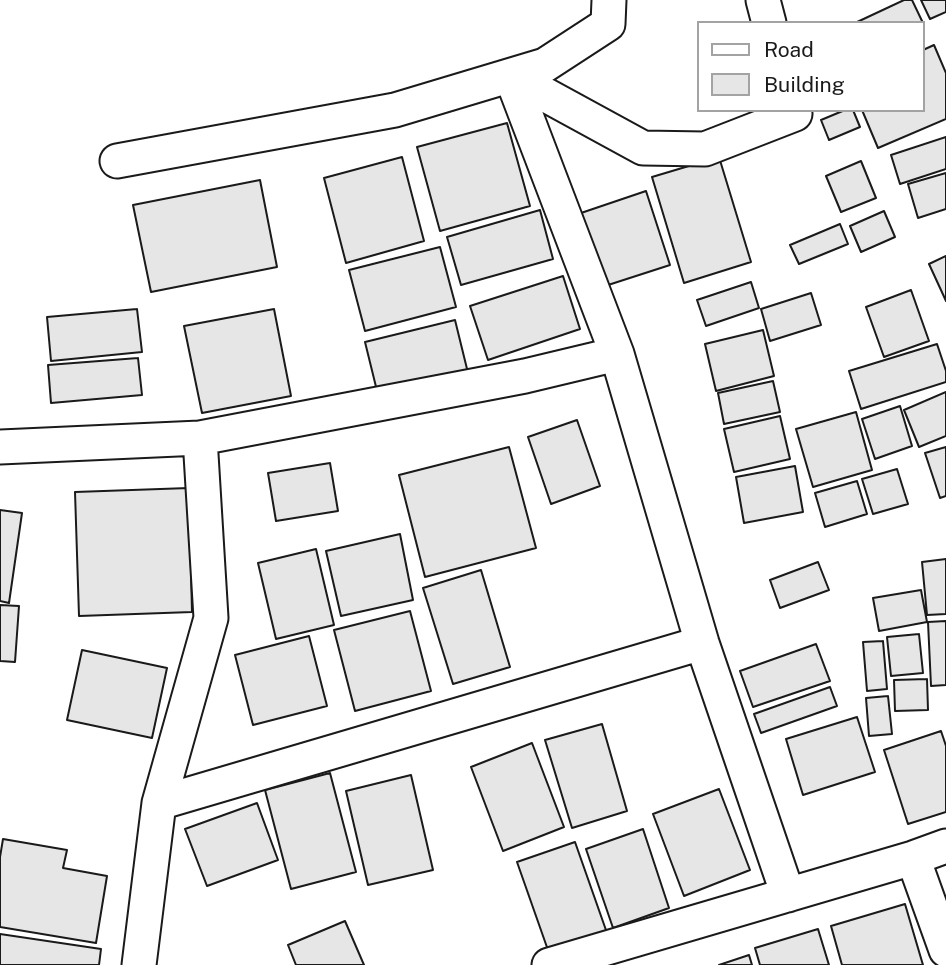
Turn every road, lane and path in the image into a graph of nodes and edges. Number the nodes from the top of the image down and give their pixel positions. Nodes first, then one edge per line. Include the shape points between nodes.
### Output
1 (609, 0) edge
2 (763, 0) edge
3 (768, 21) edge
4 (511, 76) junction
5 (794, 112) edge
6 (117, 161) dead end
7 (617, 354) junction
8 (200, 438) junction
9 (0, 447) edge
10 (702, 643) junction
11 (159, 803) junction
12 (946, 846) edge
13 (913, 858) junction
14 (788, 895) junction
15 (946, 950) edge
16 (139, 965) edge
17 (549, 965) edge

1 - 4 street via 608,24 545,65
2 - 3 street
4 - 5 street via 643,148 705,149
4 - 6 street via 395,110
4 - 7 street
7 - 8 street
7 - 10 street
8 - 9 street
8 - 11 street via 211,618
10 - 11 street
10 - 14 street
11 - 16 street
12 - 13 street
13 - 14 street
13 - 15 street
14 - 17 street

